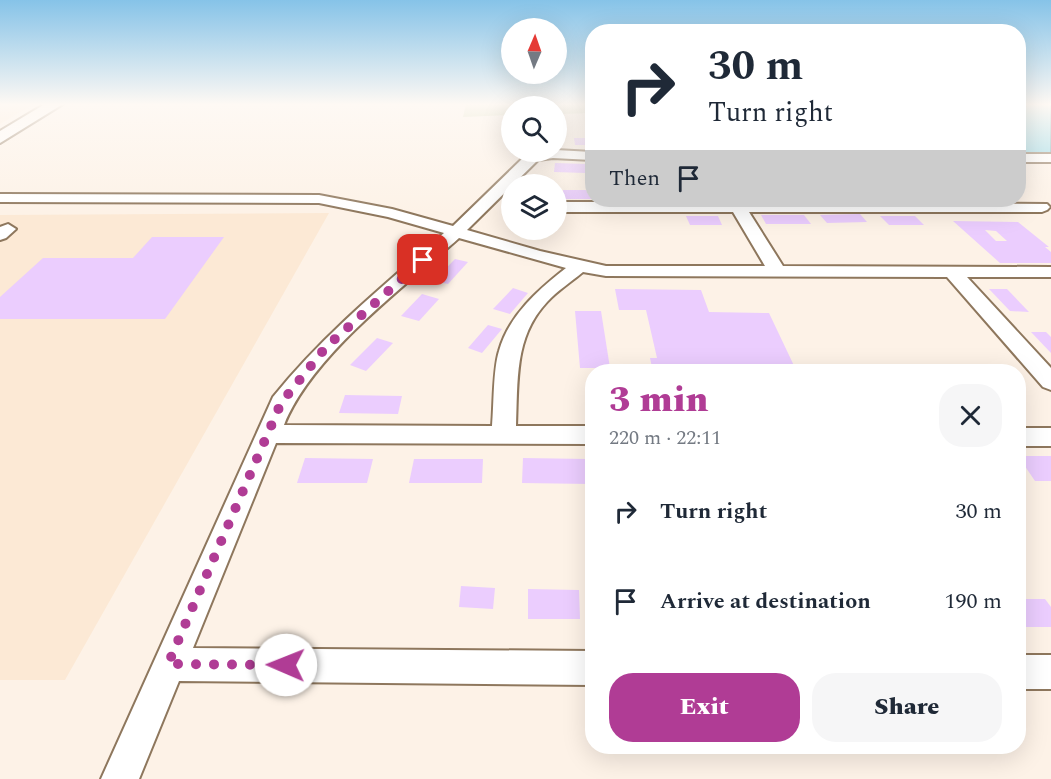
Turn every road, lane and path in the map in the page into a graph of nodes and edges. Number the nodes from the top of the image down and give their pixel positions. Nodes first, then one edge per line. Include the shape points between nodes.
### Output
1 (567, 155) edge
2 (585, 156) edge
3 (1026, 158) edge
4 (1051, 158) edge
5 (530, 162) edge
6 (1026, 196) edge
7 (0, 198) edge
8 (585, 206) edge
9 (567, 207) edge
10 (739, 207) edge
11 (892, 207) edge
12 (1046, 211) edge
13 (455, 230) junction
14 (578, 267) junction
15 (952, 272) junction
16 (1051, 272) edge
17 (778, 273) junction
18 (1051, 382) edge
19 (268, 434) junction
20 (503, 435) junction
21 (585, 435) edge
22 (1026, 437) edge
23 (1051, 437) edge
24 (168, 664) junction
25 (585, 668) edge
26 (1026, 672) edge
27 (1051, 672) edge
28 (120, 779) edge

1 - 2 street
3 - 4 street
5 - 13 street via 493,207
6 - 12 street
7 - 13 street via 319,199
8 - 9 street
10 - 17 street
11 - 12 street
13 - 14 street
13 - 19 street via 326,347 281,403
14 - 17 street via 606,272
14 - 20 street via 540,298 523,321 509,351
15 - 16 street
15 - 17 street
15 - 18 street
19 - 20 street
19 - 24 street
20 - 21 street
22 - 23 street
24 - 25 street
24 - 28 street
26 - 27 street

